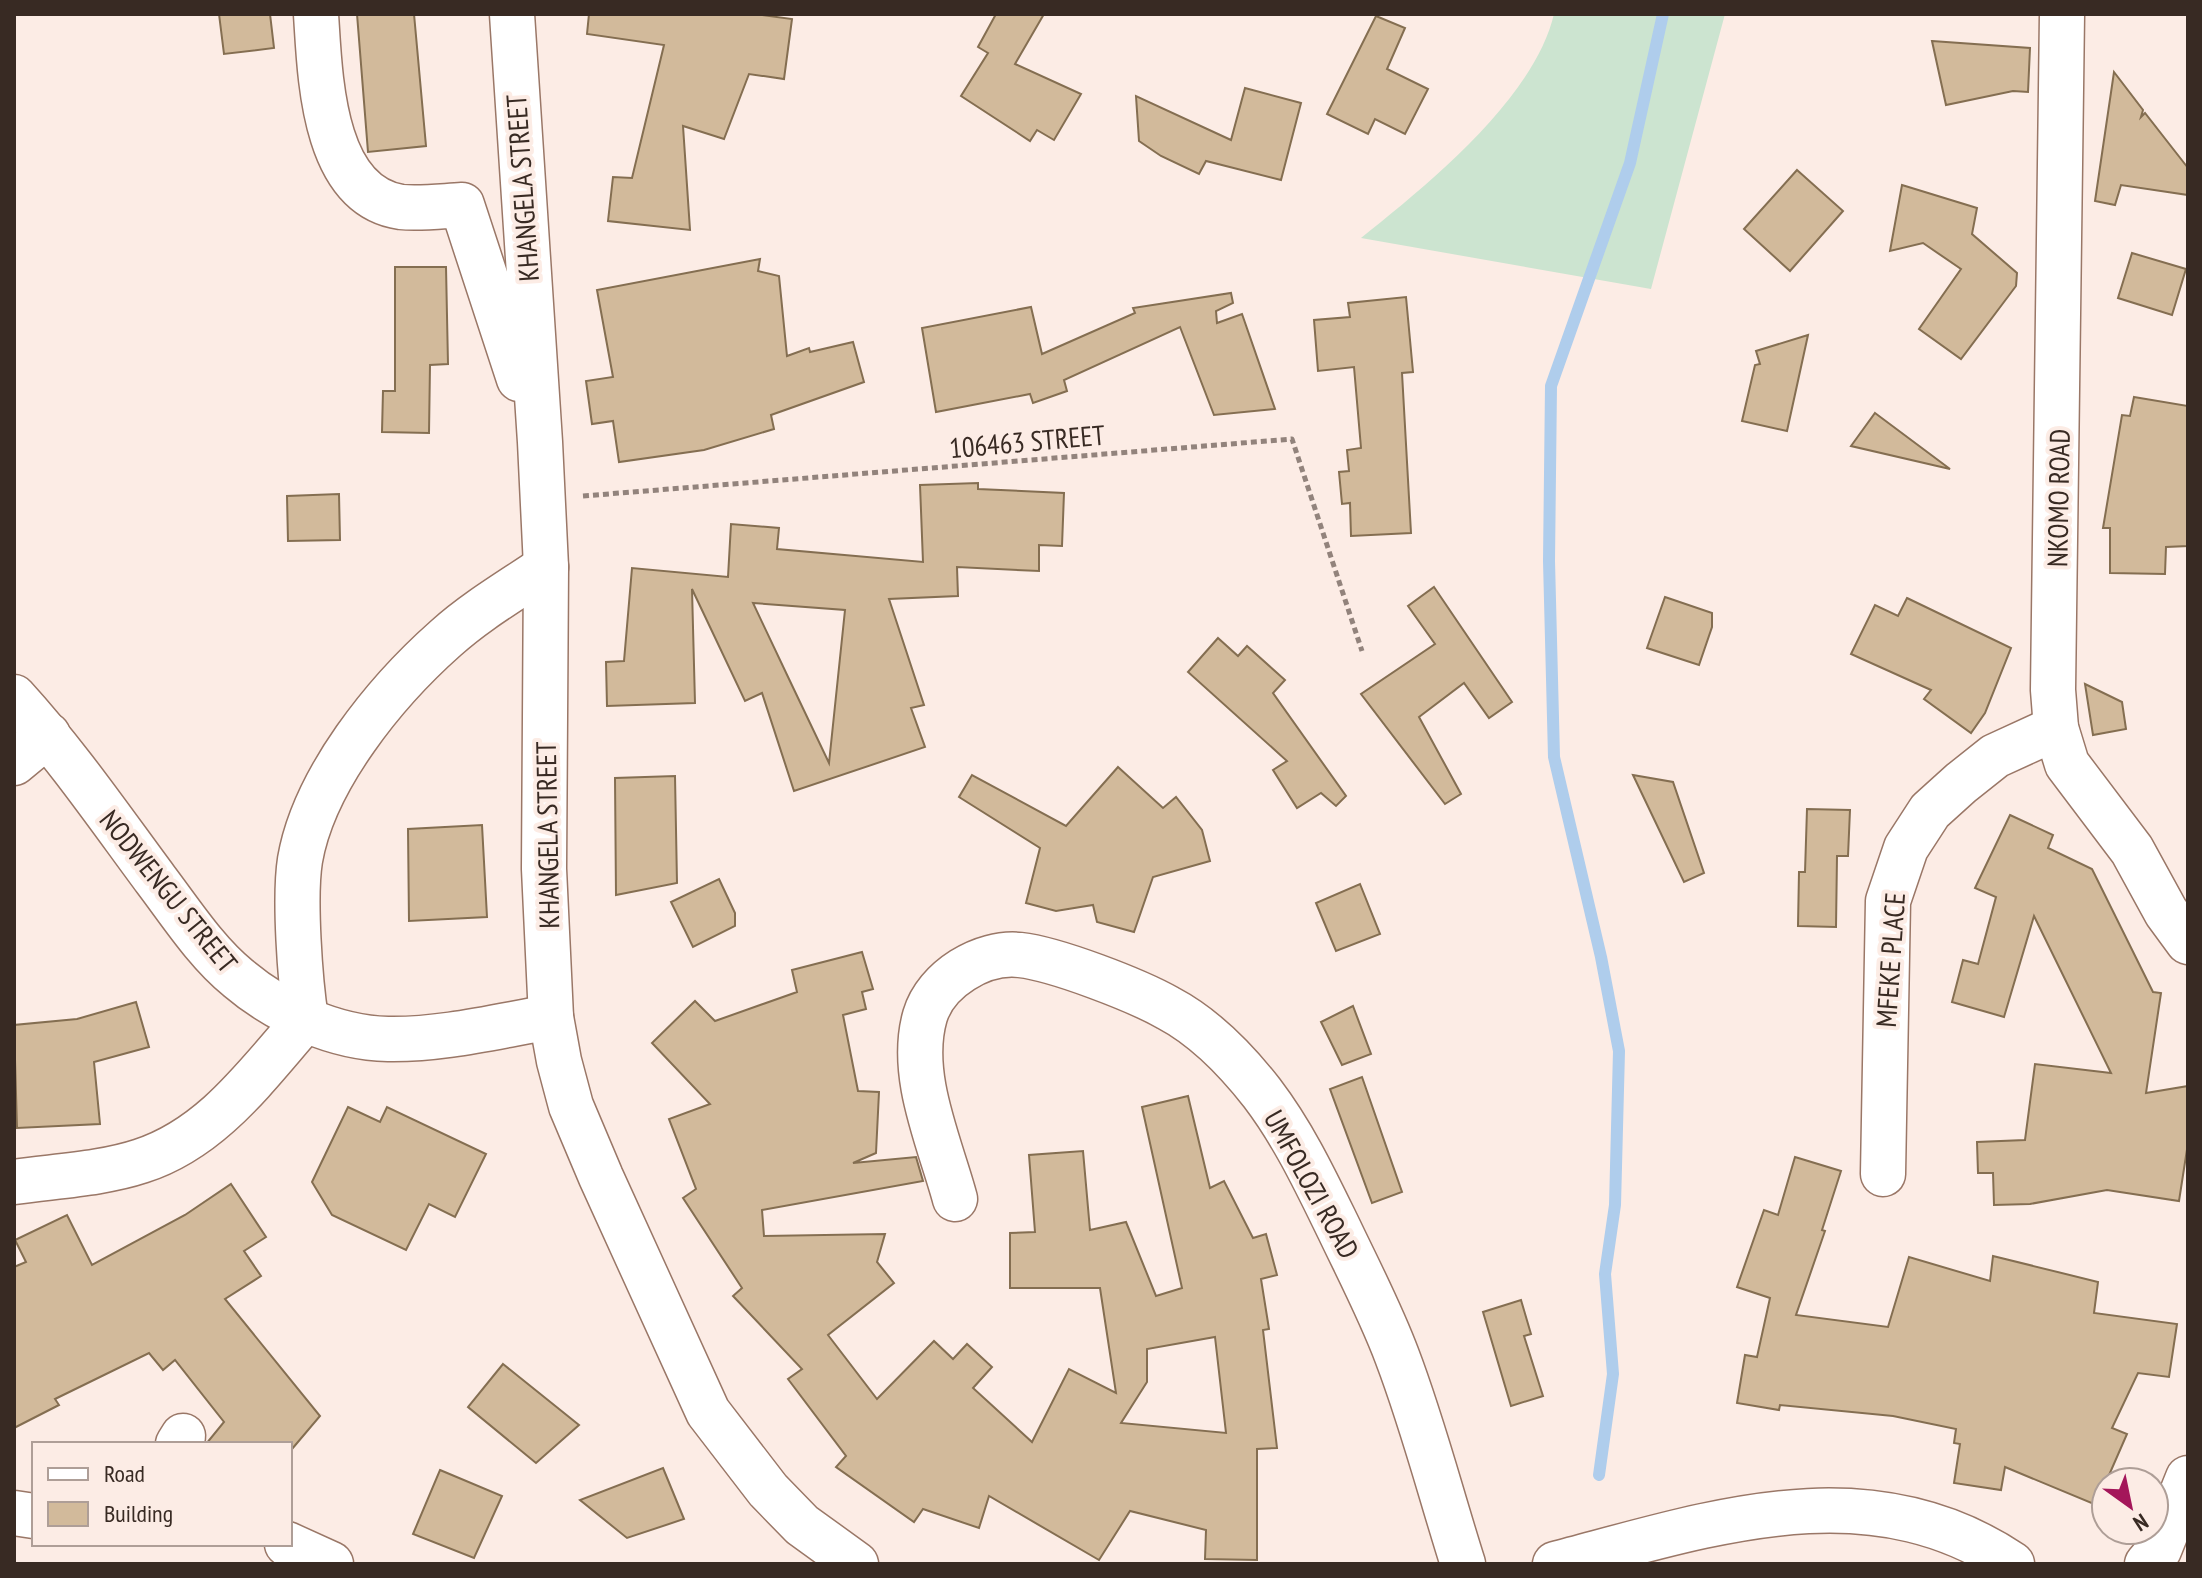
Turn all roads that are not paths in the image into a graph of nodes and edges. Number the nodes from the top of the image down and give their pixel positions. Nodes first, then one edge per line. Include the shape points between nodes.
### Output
1 (316, 14) edge
2 (512, 14) edge
3 (2062, 14) edge
4 (540, 442) junction
5 (546, 567) junction
6 (14, 697) edge
7 (2056, 728) junction
8 (48, 735) junction
9 (14, 763) edge
10 (2188, 942) edge
11 (551, 1017) junction
12 (306, 1019) junction
13 (1883, 1174) dead end
14 (14, 1182) edge
15 (955, 1199) dead end
16 (2188, 1478) edge
17 (291, 1546) edge
18 (331, 1564) edge
19 (856, 1564) edge
20 (1463, 1564) edge
21 (1555, 1564) edge
22 (2012, 1564) edge
23 (2147, 1564) edge

1 - 4 street via 323,90 337,152 375,198 401,207 462,205
2 - 4 street, KHANGELA STREET
3 - 7 street, NKOMO ROAD
4 - 5 street, KHANGELA STREET
5 - 11 street, KHANGELA STREET via 544,869
5 - 12 street via 446,638 404,680 324,788 300,863
6 - 8 street, NODWENGU STREET
7 - 10 street, NKOMO ROAD via 2067,764 2132,850
7 - 13 street, MFEKE PLACE via 1995,756 1961,783 1930,811 1906,848 1888,901
8 - 9 street
8 - 12 street, NODWENGU STREET via 182,914 236,976 275,1005
11 - 12 street, NODWENGU STREET via 389,1039 340,1032
11 - 19 street, KHANGELA STREET via 571,1106 708,1412 802,1525
12 - 14 street via 224,1110 190,1139 139,1162
15 - 20 street, UMFOLOZI ROAD via 926,1095 921,1042 926,1014 957,974 999,955 1022,955 1110,982 1170,1008 1219,1045 1260,1091 1309,1166 1397,1356
16 - 23 street via 2159,1550
17 - 18 street
21 - 22 street via 1753,1515 1807,1510 1871,1510 1917,1519 1961,1534

